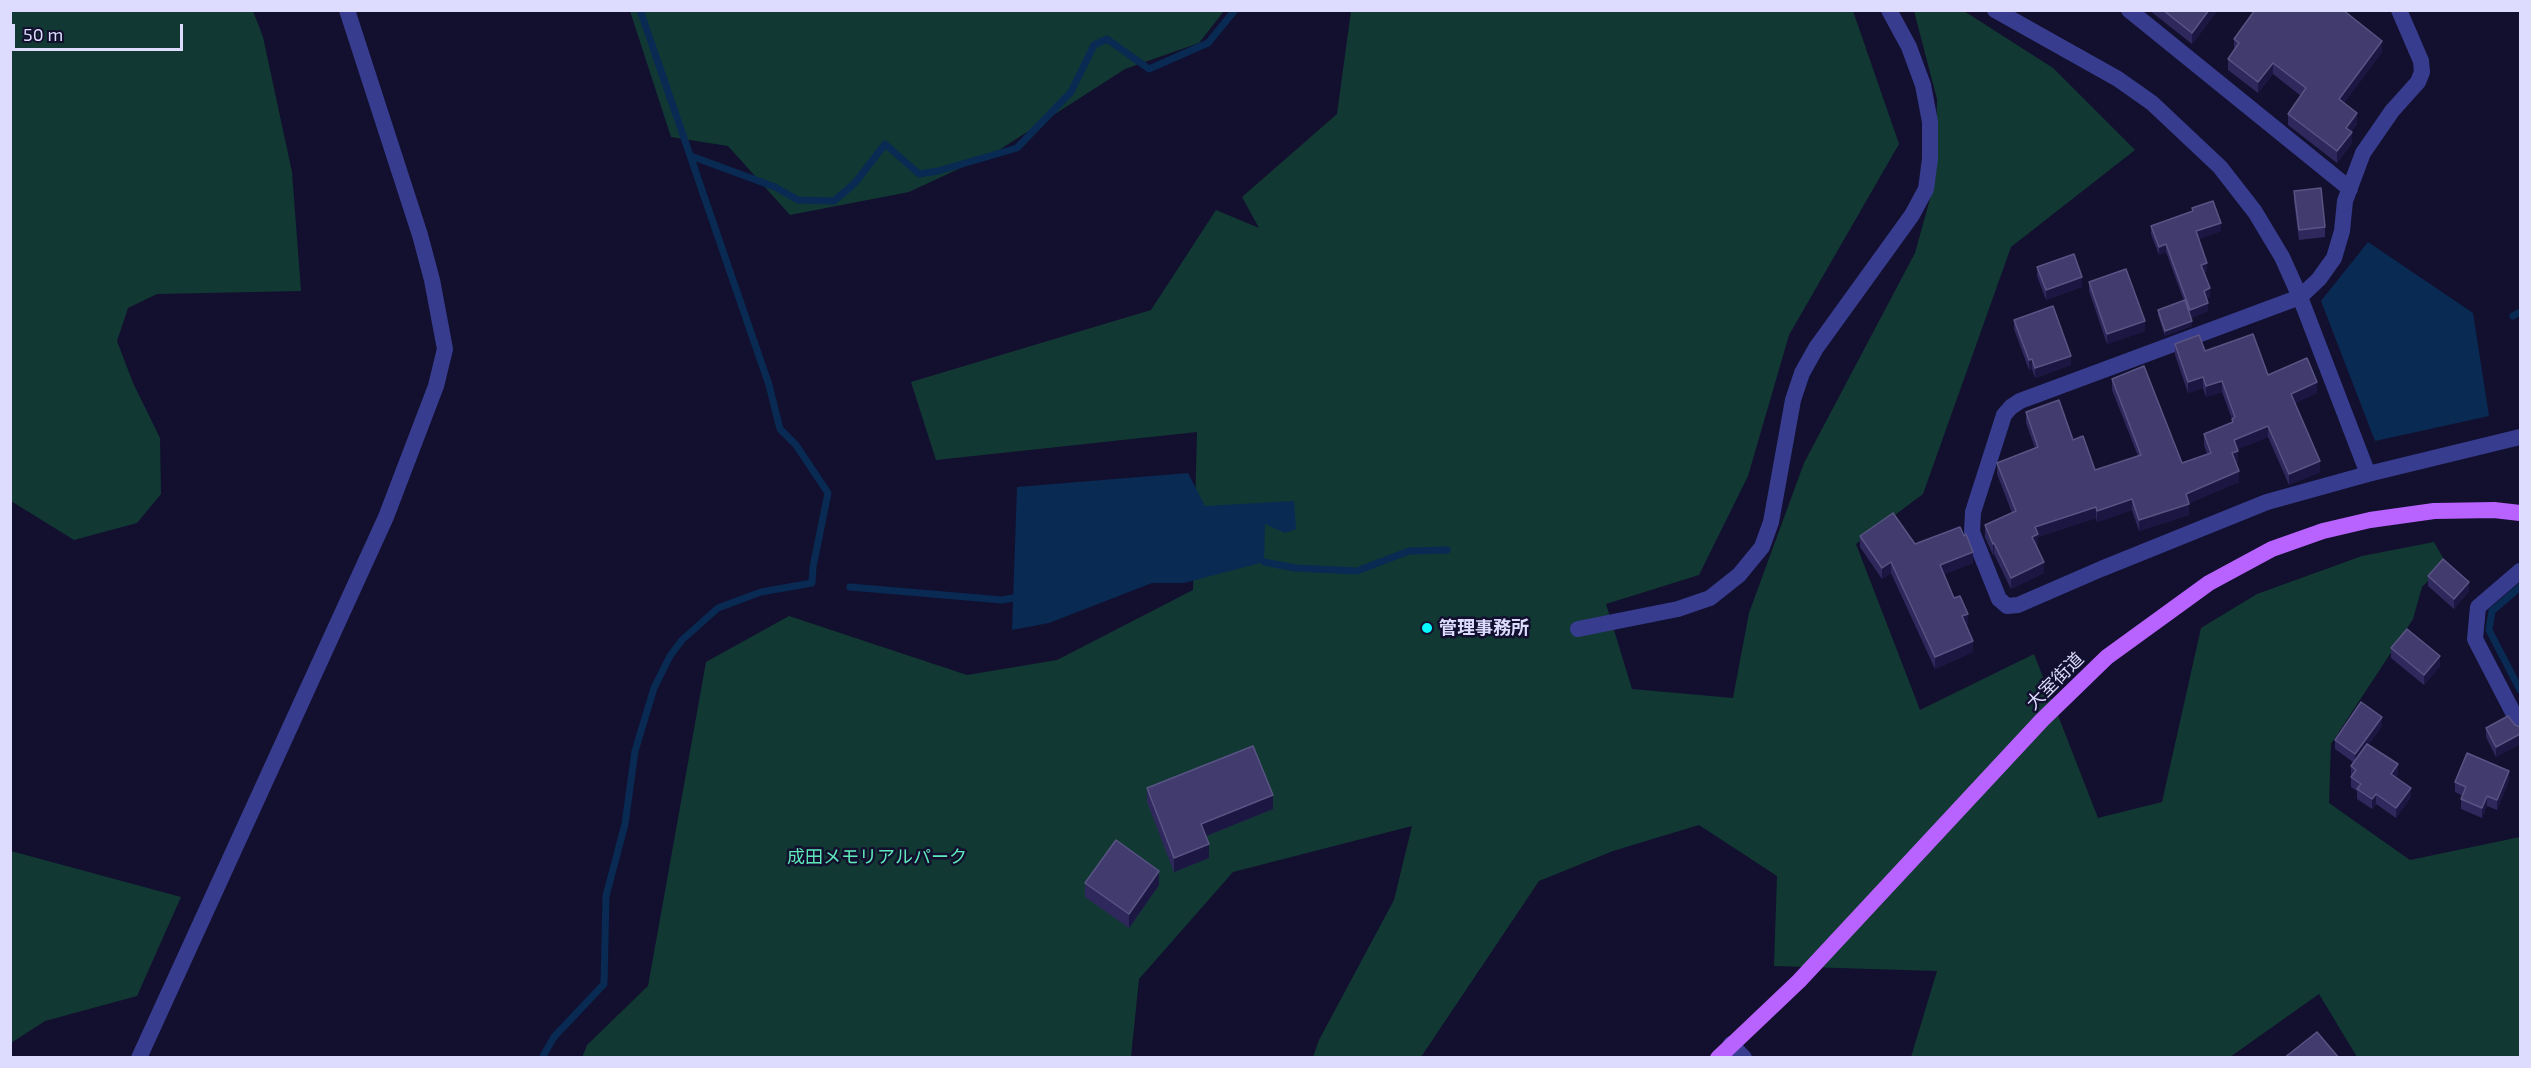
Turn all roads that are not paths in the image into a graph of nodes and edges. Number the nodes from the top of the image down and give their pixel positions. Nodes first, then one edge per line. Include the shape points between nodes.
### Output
1 (347, 10) edge
2 (1889, 10) edge
3 (1995, 10) edge
4 (2129, 10) edge
5 (2399, 10) edge
6 (2350, 189) junction
7 (2300, 297) junction
8 (2520, 437) edge
9 (2368, 474) junction
10 (2520, 513) edge
11 (2520, 571) edge
12 (1578, 629) dead end
13 (2520, 726) edge
14 (1731, 1044) junction
15 (139, 1058) edge
16 (1718, 1058) edge
17 (1744, 1058) edge

1 - 15 street via 420,235 445,349 436,386 386,517
2 - 12 street via 1923,85 1930,122 1926,189 1802,373 1793,400 1771,522 1762,547 1739,575 1710,598 1678,609
3 - 7 street via 2118,79 2212,159 2255,212
4 - 6 street
5 - 6 street via 2422,72 2362,153
6 - 7 street via 2334,258
7 - 9 street
7 - 9 street via 2011,407 2004,415 1973,512 1972,532 1999,599 2007,606 2018,605 2268,502
8 - 9 street
10 - 14 main road, 大室街道 via 2434,511 2370,520 2272,549 2209,583 2107,657 2042,720 1799,981
11 - 13 street via 2478,608 2475,639
14 - 16 main road, 大室街道
14 - 17 street

